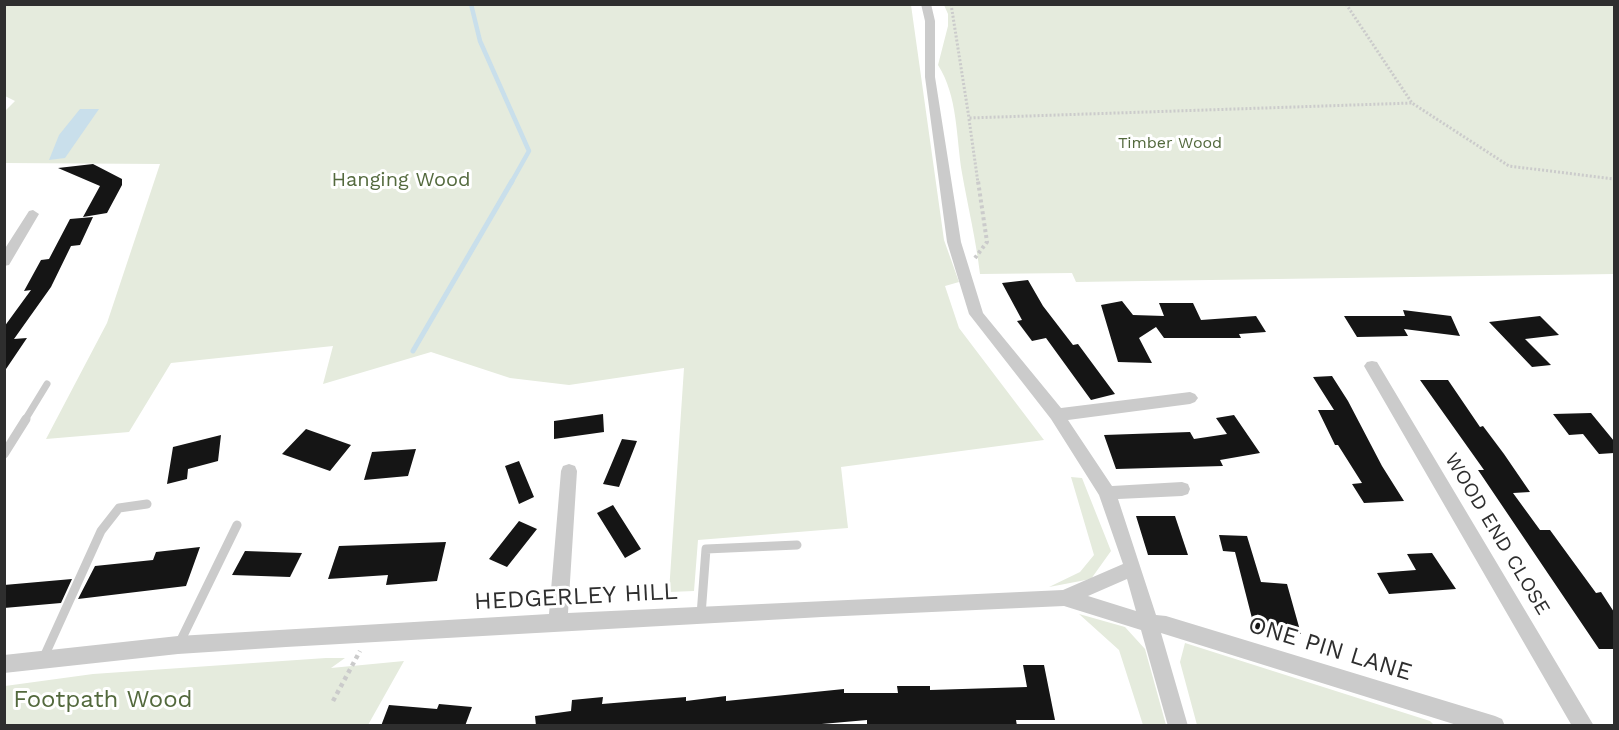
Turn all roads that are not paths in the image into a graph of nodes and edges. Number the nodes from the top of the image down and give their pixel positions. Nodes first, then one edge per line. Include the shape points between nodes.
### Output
1 (926, 4) edge
2 (33, 214) dead end
3 (4, 262) edge
4 (1372, 366) dead end
5 (47, 384) dead end
6 (1190, 398) dead end
7 (1056, 415) junction
8 (4, 454) edge
9 (569, 471) dead end
10 (1182, 489) dead end
11 (1107, 493) junction
12 (147, 504) dead end
13 (237, 525) dead end
14 (796, 545) dead end
15 (1132, 568) junction
16 (1064, 598) junction
17 (701, 615) junction
18 (1148, 623) junction
19 (558, 624) junction
20 (178, 645) junction
21 (42, 660) junction
22 (4, 664) edge
23 (1178, 726) edge
24 (1495, 726) edge
25 (1584, 726) edge

1 - 7 street via 930,21 930,77 954,242 963,273 976,314
2 - 3 street
4 - 25 street, WOOD END CLOSE
5 - 8 lane
6 - 7 street
7 - 11 street
9 - 19 street
10 - 11 street
11 - 15 street
12 - 21 lane via 119,508 101,531
13 - 20 lane
14 - 17 lane via 706,549
15 - 16 street
15 - 18 street
16 - 17 street, HEDGERLEY HILL
16 - 18 street, HEDGERLEY HILL
17 - 19 street, HEDGERLEY HILL
18 - 23 street
18 - 24 street, ONE PIN LANE via 1166,625
19 - 20 street, HEDGERLEY HILL
20 - 21 street, HEDGERLEY HILL
21 - 22 street, HEDGERLEY HILL

